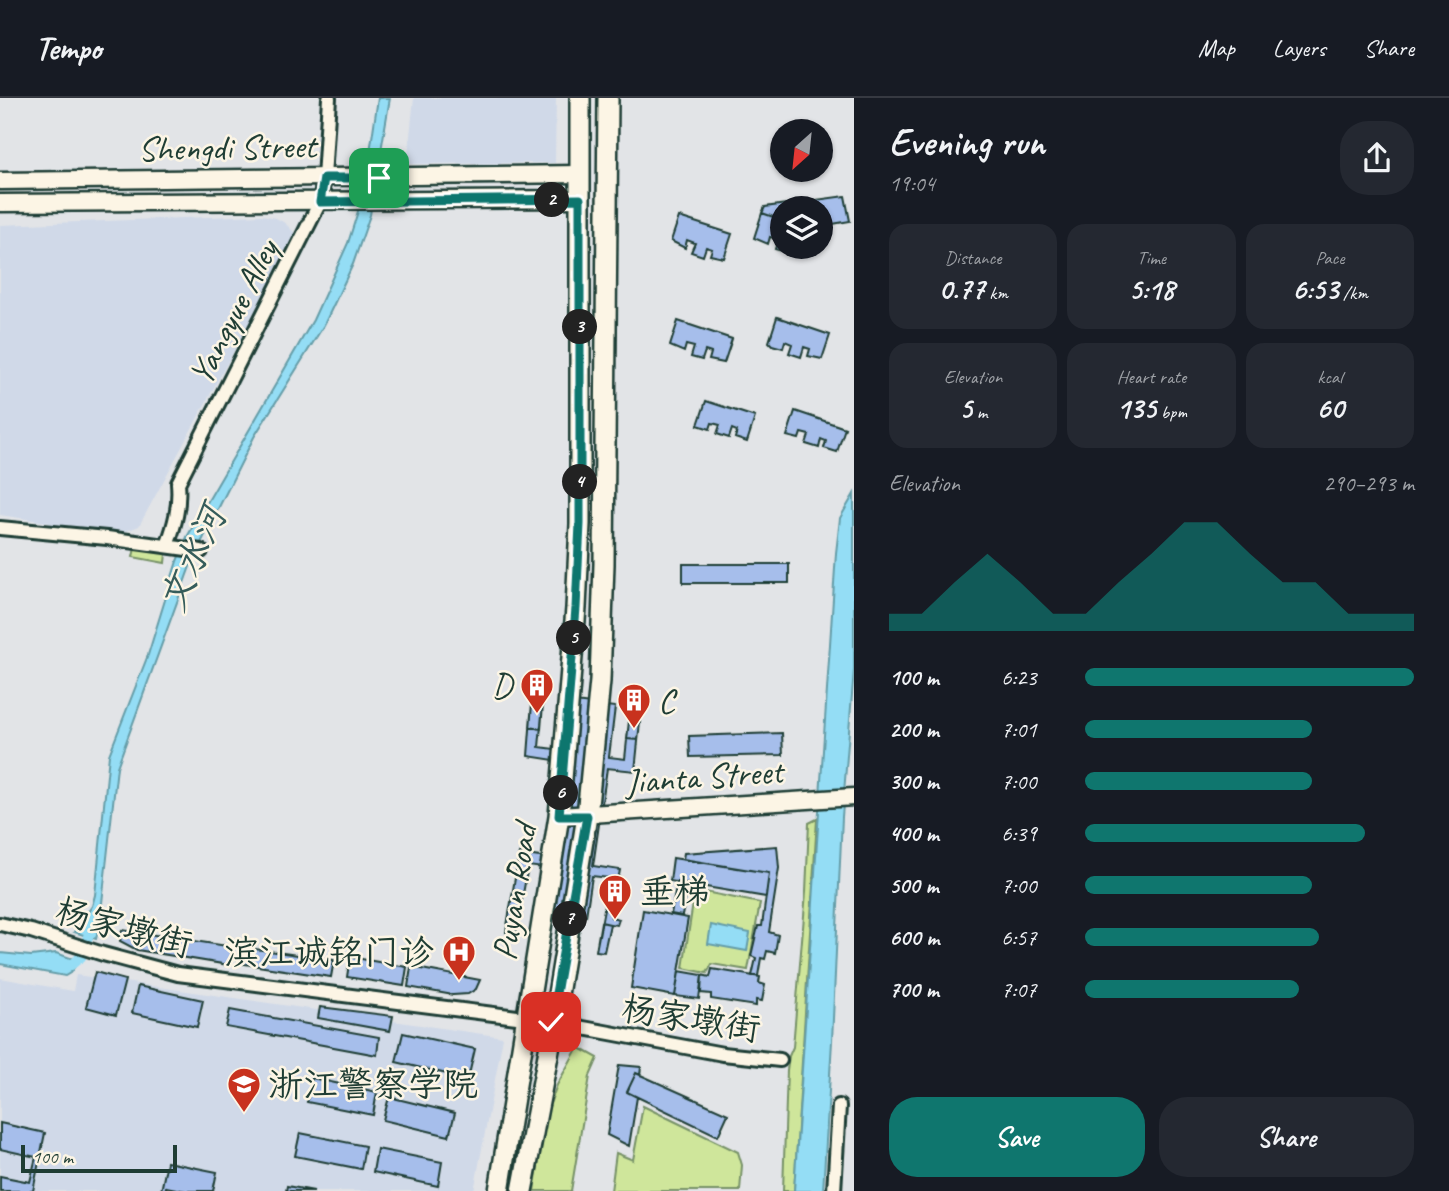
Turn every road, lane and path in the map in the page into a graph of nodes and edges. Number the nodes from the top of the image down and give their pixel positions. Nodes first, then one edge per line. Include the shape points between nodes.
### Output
1 (329, 98) edge
2 (580, 98) edge
3 (607, 98) edge
4 (580, 174) junction
5 (324, 178) junction
6 (0, 181) edge
7 (580, 199) junction
8 (320, 202) junction
9 (0, 203) edge
10 (0, 528) edge
11 (173, 546) junction
12 (201, 551) dead end
13 (851, 797) edge
14 (559, 816) junction
15 (587, 816) junction
16 (0, 925) edge
17 (525, 1018) junction
18 (551, 1022) junction
19 (780, 1060) dead end
20 (839, 1106) dead end
21 (499, 1191) edge
22 (522, 1191) edge
23 (834, 1191) edge

1 - 5 street, Yangyue Alley
2 - 4 main road, Puyan Road
3 - 15 main road, Puyan Road via 604,564 600,681
4 - 5 street, Shengdi Street
4 - 7 main road, Puyan Road
5 - 6 street, Shengdi Street
5 - 8 street, Yangyue Alley
7 - 8 street, Shengdi Street
7 - 14 main road, Puyan Road via 580,524
8 - 9 street, Shengdi Street
8 - 11 street, Yangyue Alley via 178,483
10 - 11 street
11 - 12 street
13 - 15 street, Jianta Street
14 - 15 street, Jianta Street
14 - 17 main road, Puyan Road
15 - 18 main road, Puyan Road
16 - 17 street, 杨家墩街 via 177,974
17 - 21 main road, Puyan Road
18 - 19 street, 杨家墩街
18 - 22 main road, Puyan Road
20 - 23 street

